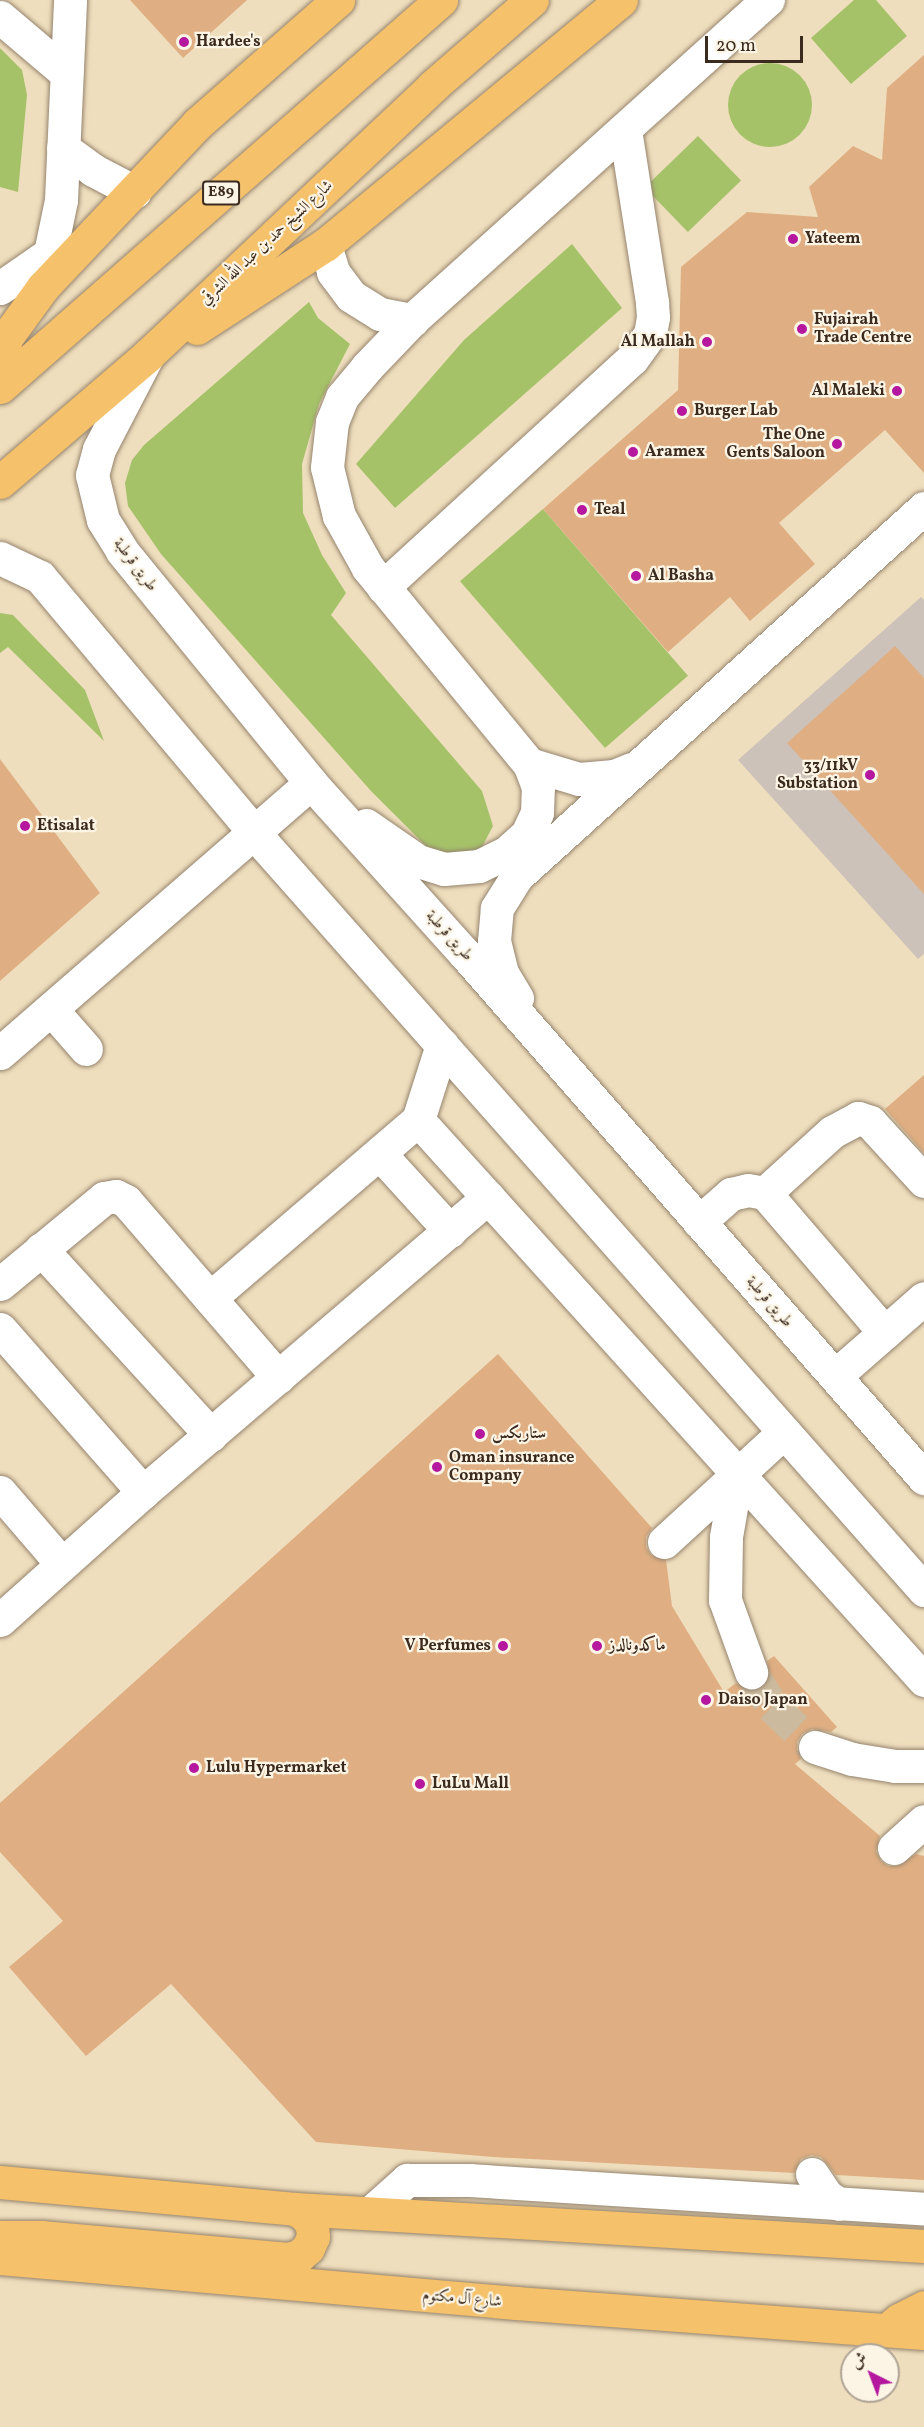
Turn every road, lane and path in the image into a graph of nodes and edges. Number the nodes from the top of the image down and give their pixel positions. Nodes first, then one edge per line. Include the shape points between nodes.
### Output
1 (17, 0) edge
2 (70, 0) edge
3 (338, 0) edge
4 (441, 0) edge
5 (532, 0) edge
6 (621, 0) edge
7 (768, 0) edge
8 (0, 5) edge
9 (0, 17) edge
10 (66, 73) junction
11 (625, 129) junction
12 (63, 148) junction
13 (135, 192) junction
14 (325, 245) junction
15 (52, 252) junction
16 (43, 287) junction
17 (0, 288) edge
18 (412, 320) junction
19 (148, 355) junction
20 (0, 364) edge
21 (0, 387) edge
22 (0, 482) edge
23 (924, 508) edge
24 (0, 558) edge
25 (383, 587) junction
26 (529, 764) junction
27 (637, 767) junction
28 (317, 789) junction
29 (254, 832) junction
30 (51, 1009) junction
31 (442, 1045) junction
32 (86, 1048) dead end
33 (0, 1053) edge
34 (555, 1058) junction
35 (418, 1120) junction
36 (380, 1154) junction
37 (924, 1181) edge
38 (765, 1193) junction
39 (488, 1197) junction
40 (699, 1222) junction
41 (450, 1231) junction
42 (40, 1249) junction
43 (0, 1284) edge
44 (210, 1298) junction
45 (924, 1298) edge
46 (0, 1329) edge
47 (885, 1333) junction
48 (835, 1376) junction
49 (278, 1377) junction
50 (784, 1432) junction
51 (211, 1435) junction
52 (737, 1473) junction
53 (924, 1478) edge
54 (0, 1492) edge
55 (143, 1492) junction
56 (664, 1542) dead end
57 (62, 1564) junction
58 (924, 1590) edge
59 (0, 1620) edge
60 (751, 1672) tunnel mouth
61 (924, 1680) edge
62 (815, 1747) tunnel mouth
63 (924, 1766) edge
64 (924, 1821) edge
65 (894, 1848) dead end
66 (493, 2157) dead end
67 (812, 2174) dead end
68 (469, 2180) junction
69 (0, 2182) edge
70 (839, 2204) junction
71 (295, 2209) junction
72 (924, 2209) edge
73 (370, 2213) junction
74 (0, 2237) edge
75 (924, 2246) edge
76 (0, 2258) edge
77 (924, 2307) edge
78 (887, 2330) junction
79 (924, 2333) edge

1 - 8 street
2 - 10 street
3 - 13 main road via 197,124
4 - 21 main road, E89
5 - 19 main road, شارع الشيخ حمد بن عبد الله الشرقي via 433,86
6 - 14 main road
7 - 11 street
9 - 10 street
10 - 12 street
11 - 18 street
11 - 25 street via 654,317 650,334 632,359
12 - 13 street via 93,171
12 - 15 street via 61,200
13 - 16 main road
14 - 18 street via 333,272 351,296 380,314
14 - 19 main road via 215,317
15 - 16 street
15 - 17 street
16 - 20 main road via 6,338
18 - 25 street via 342,397 332,422 327,467 339,516 355,548
19 - 22 main road, شارع الشيخ حمد بن عبد الله الشرقي
19 - 28 street, طريق قرطبة via 99,449 92,475 104,520 122,551
23 - 27 street
24 - 29 street via 40,577
25 - 26 street
26 - 27 street via 579,779 614,776
26 - 28 street via 538,787 537,813 527,834 506,853 479,866 444,869 418,861
27 - 34 street via 516,877 497,908 494,941 502,973
28 - 29 street
28 - 34 street, طريق قرطبة
29 - 30 street
29 - 31 street
30 - 32 street
30 - 33 street
31 - 35 street
31 - 50 street
34 - 40 street, طريق قرطبة
35 - 36 street
35 - 39 street
36 - 41 street
36 - 44 street
37 - 38 street via 870,1122 858,1118 832,1132
38 - 40 street via 748,1190 731,1194
38 - 47 street
39 - 41 street
39 - 52 street
40 - 48 street, طريق قرطبة
41 - 49 street
42 - 43 street
42 - 44 street via 104,1197 116,1196 126,1201
42 - 51 street
44 - 49 street
45 - 47 street
46 - 55 street
47 - 48 street
48 - 53 street, طريق قرطبة
49 - 51 street
50 - 52 street
50 - 58 street
51 - 55 street
52 - 56 street
52 - 60 street via 726,1537 725,1600
52 - 61 street
54 - 57 street
55 - 57 street
57 - 59 street
62 - 63 street via 873,1763
64 - 65 street
66 - 68 street
67 - 70 street via 827,2196
68 - 70 street
68 - 73 street via 407,2180
69 - 71 main road
70 - 72 street
71 - 73 main road
71 - 74 main road via 312,2225 313,2237 299,2256 288,2259 41,2237
73 - 75 main road
76 - 78 main road, شارع آل مكتوم via 516,2303
77 - 78 main road
78 - 79 main road, شارع آل مكتوم

